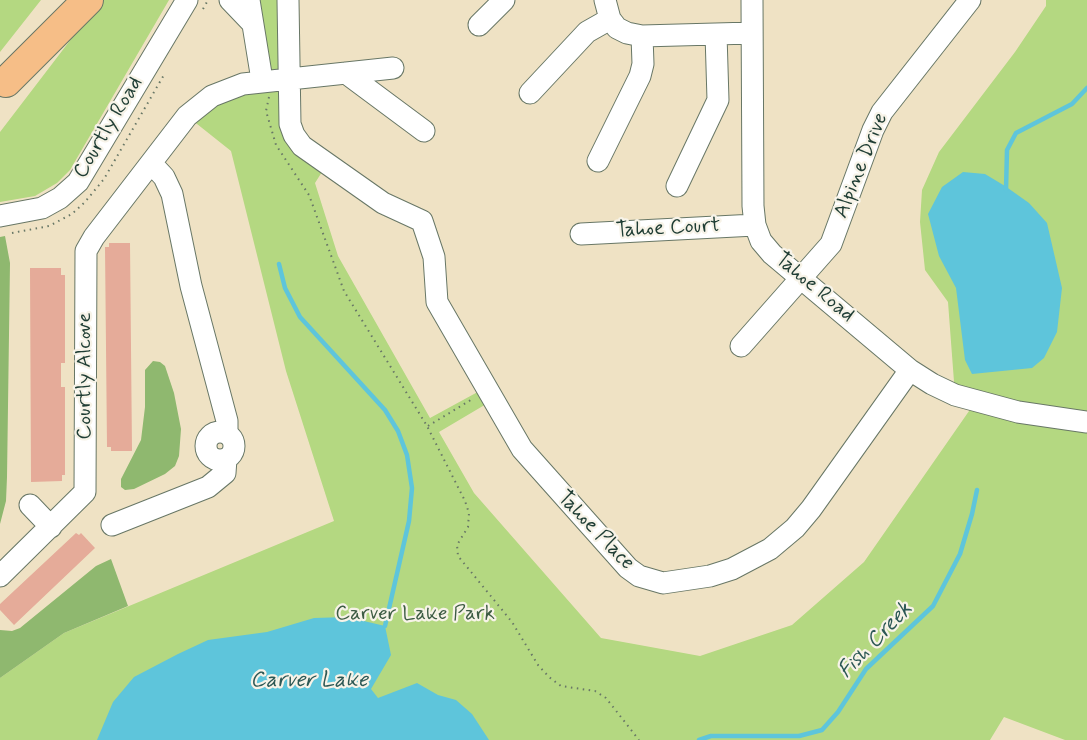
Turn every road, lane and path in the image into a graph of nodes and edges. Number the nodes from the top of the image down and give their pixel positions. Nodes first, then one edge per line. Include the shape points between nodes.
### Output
1 (68, 0) edge
2 (88, 0) edge
3 (187, 0) edge
4 (230, 0) edge
5 (249, 0) edge
6 (288, 0) edge
7 (504, 0) edge
8 (752, 0) edge
9 (970, 0) edge
10 (608, 10) edge
11 (252, 23) junction
12 (479, 26) dead end
13 (752, 33) junction
14 (716, 34) junction
15 (642, 36) junction
16 (393, 69) dead end
17 (346, 73) junction
18 (275, 78) junction
19 (3, 86) edge
20 (530, 93) dead end
21 (424, 131) dead end
22 (598, 160) dead end
23 (151, 163) junction
24 (677, 186) dead end
25 (0, 216) edge
26 (755, 225) junction
27 (581, 234) dead end
28 (803, 278) junction
29 (741, 346) dead end
30 (910, 370) junction
31 (487, 391) junction
32 (1087, 422) edge
33 (427, 426) junction
34 (30, 505) dead end
35 (112, 525) dead end
36 (51, 527) junction
37 (0, 576) edge
38 (639, 740) edge

1 - 19 highway
2 - 19 highway
3 - 25 street, Courtly Road via 78,182 42,208
4 - 11 street
5 - 11 street
6 - 18 street
7 - 12 street
8 - 13 street, Tahoe Road
9 - 28 street, Alpine Drive via 882,112 831,244
10 - 15 street via 617,28
10 - 20 street
11 - 18 street
13 - 14 street
13 - 26 street, Tahoe Road
14 - 15 street
14 - 24 street via 718,100
15 - 22 street via 640,76
16 - 17 street, Courtly Alcove
17 - 18 street, Courtly Alcove
17 - 21 street
18 - 23 street, Courtly Alcove via 228,88 198,105
18 - 31 street, Tahoe Place via 290,124 302,146 383,203 422,221 434,257 437,302
18 - 33 path via 266,111 276,145 309,195 344,291
23 - 35 street via 171,190 190,286 227,420 227,433 212,433 205,445 210,457 226,459 225,474 207,487
23 - 36 street, Courtly Alcove via 87,249 86,485 81,498
26 - 27 street, Tahoe Court
26 - 28 street, Tahoe Road via 772,254
28 - 29 street, Alpine Drive
28 - 30 street, Tahoe Road
30 - 31 street, Tahoe Place via 795,528 770,549 732,569 669,583 650,580 628,568 535,466
30 - 32 street, Tahoe Road via 955,395 1035,416
31 - 33 path
33 - 38 path via 469,513 468,527 457,545 459,556 512,621 549,677 561,686 595,691 606,698
34 - 36 street
36 - 37 street, Courtly Alcove

